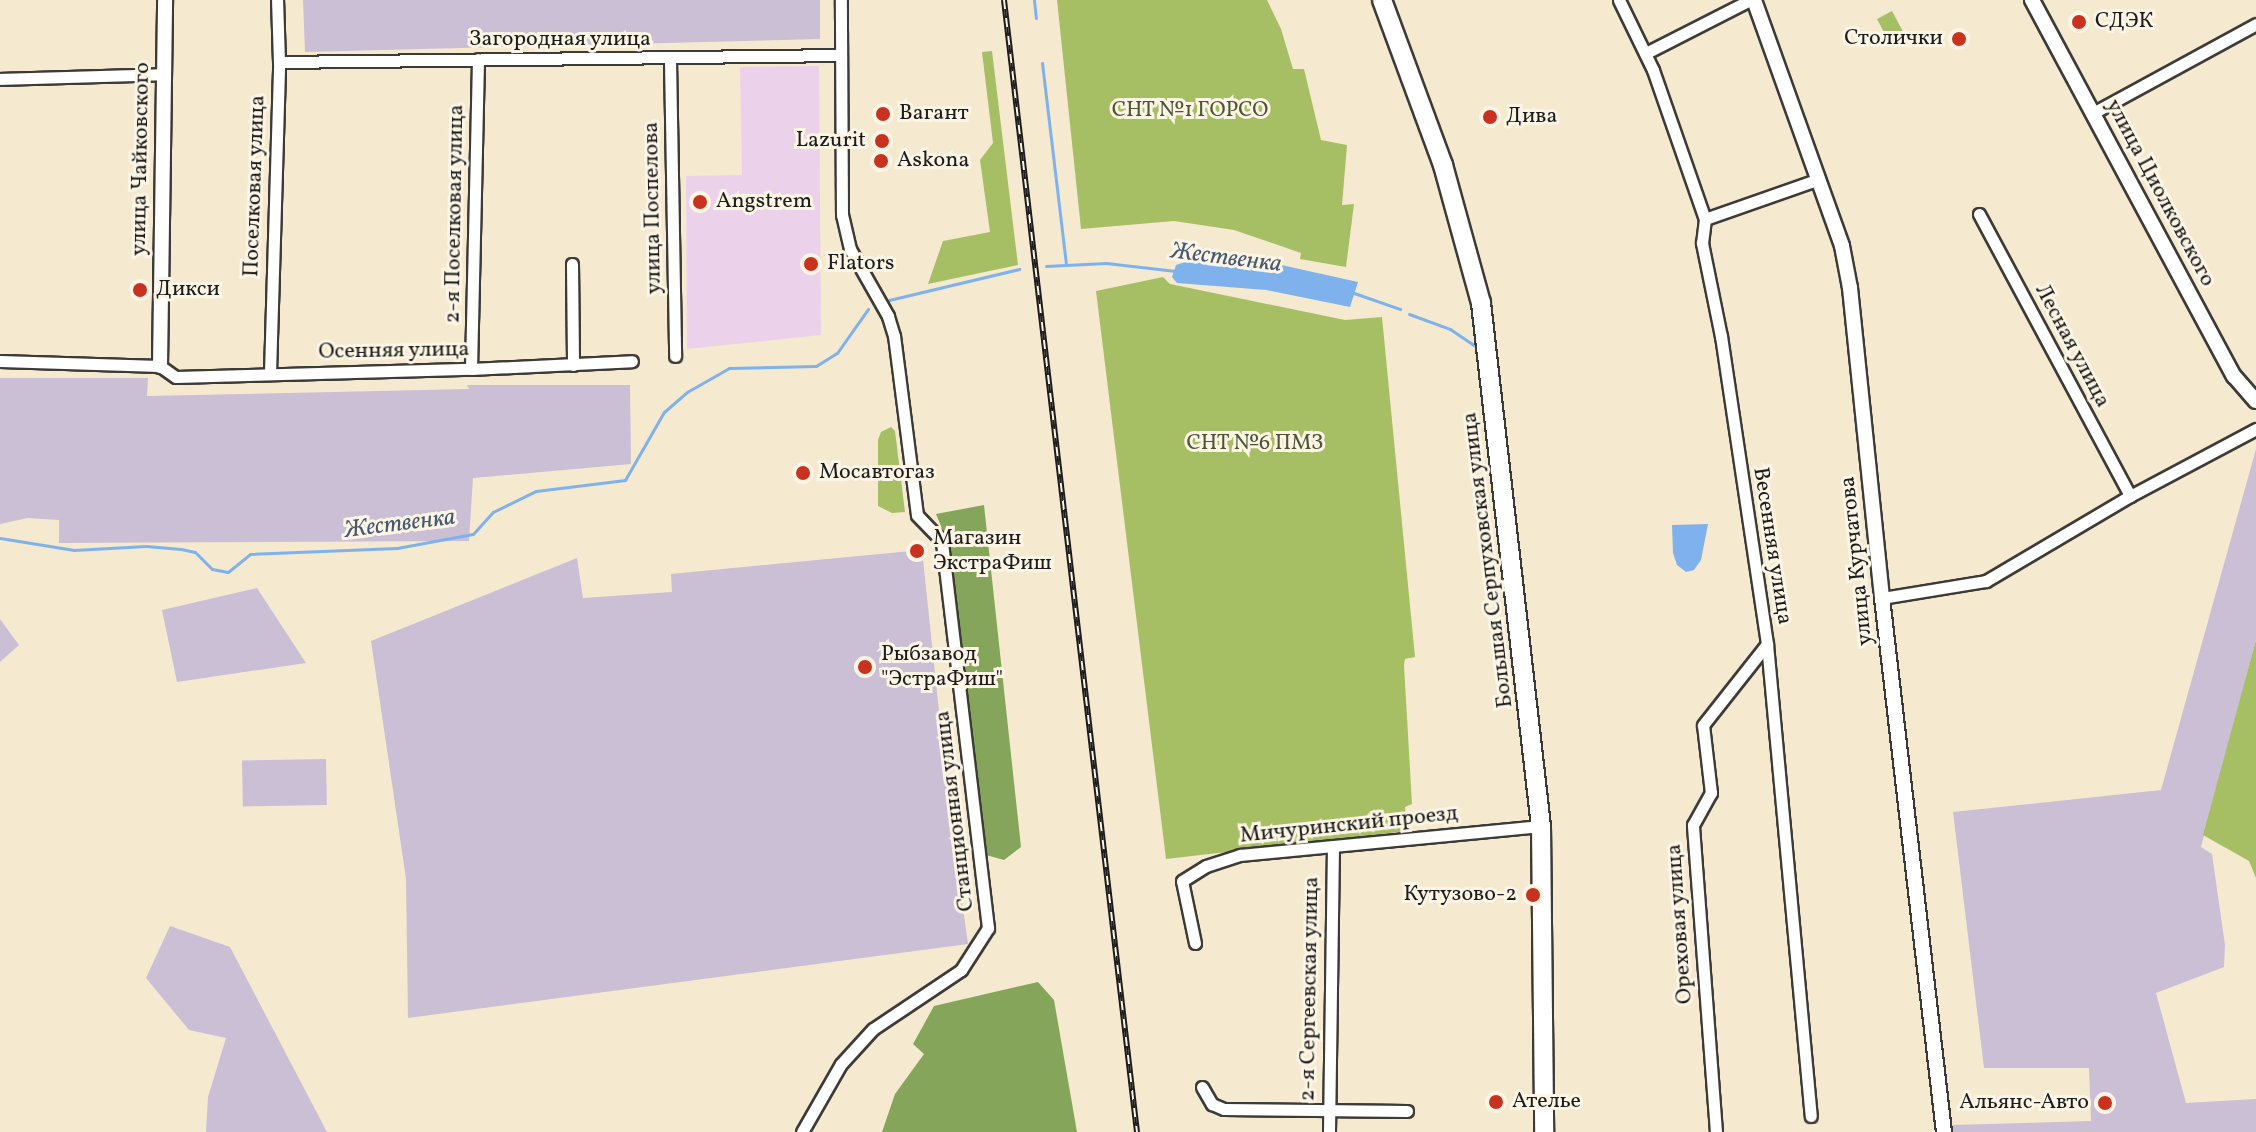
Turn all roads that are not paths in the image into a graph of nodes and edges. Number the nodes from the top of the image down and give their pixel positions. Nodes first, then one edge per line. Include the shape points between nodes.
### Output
1 (165, 0) edge
2 (277, 0) edge
3 (841, 0) edge
4 (1382, 0) edge
5 (1393, 0) edge
6 (1619, 0) edge
7 (1752, 0) edge
8 (2032, 0) edge
9 (2256, 24) edge
10 (1646, 53) junction
11 (841, 55) junction
12 (478, 59) junction
13 (670, 60) junction
14 (279, 62) junction
15 (165, 74) junction
16 (0, 79) edge
17 (2093, 113) junction
18 (1819, 179) junction
19 (1979, 214) dead end
20 (1705, 219) junction
21 (572, 264) dead end
22 (675, 356) dead end
23 (0, 361) edge
24 (632, 361) dead end
25 (573, 365) junction
26 (160, 366) junction
27 (471, 369) junction
28 (270, 373) junction
29 (2256, 401) edge
30 (2256, 429) edge
31 (2130, 496) junction
32 (1882, 598) junction
33 (1767, 644) junction
34 (1541, 826) junction
35 (1333, 847) junction
36 (1195, 943) dead end
37 (1202, 1087) dead end
38 (1329, 1110) junction
39 (1407, 1111) dead end
40 (1811, 1116) dead end
41 (802, 1132) edge
42 (1329, 1132) edge
43 (1544, 1132) edge
44 (1555, 1132) edge
45 (1716, 1132) edge
46 (1944, 1132) edge

1 - 15 street, улица Чайковского
2 - 14 street, Поселковая улица
3 - 11 street, Станционная улица
4 - 34 main road, Большая Серпуховская улица via 1443,165 1477,282
5 - 44 main road, Большая Серпуховская улица via 1469,212 1495,324 1550,812
6 - 10 street, Весенняя улица
7 - 10 street
7 - 18 street, улица Курчатова
8 - 17 street, улица Циолковского
9 - 17 street
10 - 20 street, Весенняя улица
11 - 13 street, Загородная улица
11 - 41 street, Станционная улица via 842,215 850,249 894,336 917,515 942,541 988,928 961,970 873,1029 841,1064
12 - 13 street, Загородная улица
12 - 14 street, Загородная улица
12 - 27 street, 2-я Поселковая улица
13 - 22 street, улица Поспелова
14 - 28 street, Поселковая улица
15 - 16 street
15 - 26 street, улица Чайковского
17 - 29 street, улица Циолковского via 2234,376
18 - 20 street
18 - 32 street, улица Курчатова via 1850,288
19 - 31 street, Лесная улица
20 - 33 street, Весенняя улица via 1702,243
21 - 25 street
23 - 26 street, Осенняя улица
24 - 25 street, Осенняя улица
25 - 27 street, Осенняя улица
26 - 28 street, Осенняя улица via 176,377
27 - 28 street, Осенняя улица
30 - 31 street
31 - 32 street via 1986,581
32 - 46 street, улица Курчатова
33 - 40 street, Весенняя улица
33 - 45 street, Ореховая улица via 1703,725 1711,793 1693,825
34 - 35 street, Мичуринский проезд
34 - 43 main road, Большая Серпуховская улица
35 - 36 street, Мичуринский проезд via 1240,855 1182,881
35 - 38 street, 2-я Сергеевская улица
37 - 38 street via 1212,1104 1224,1109
38 - 39 street
38 - 42 street, 2-я Сергеевская улица

